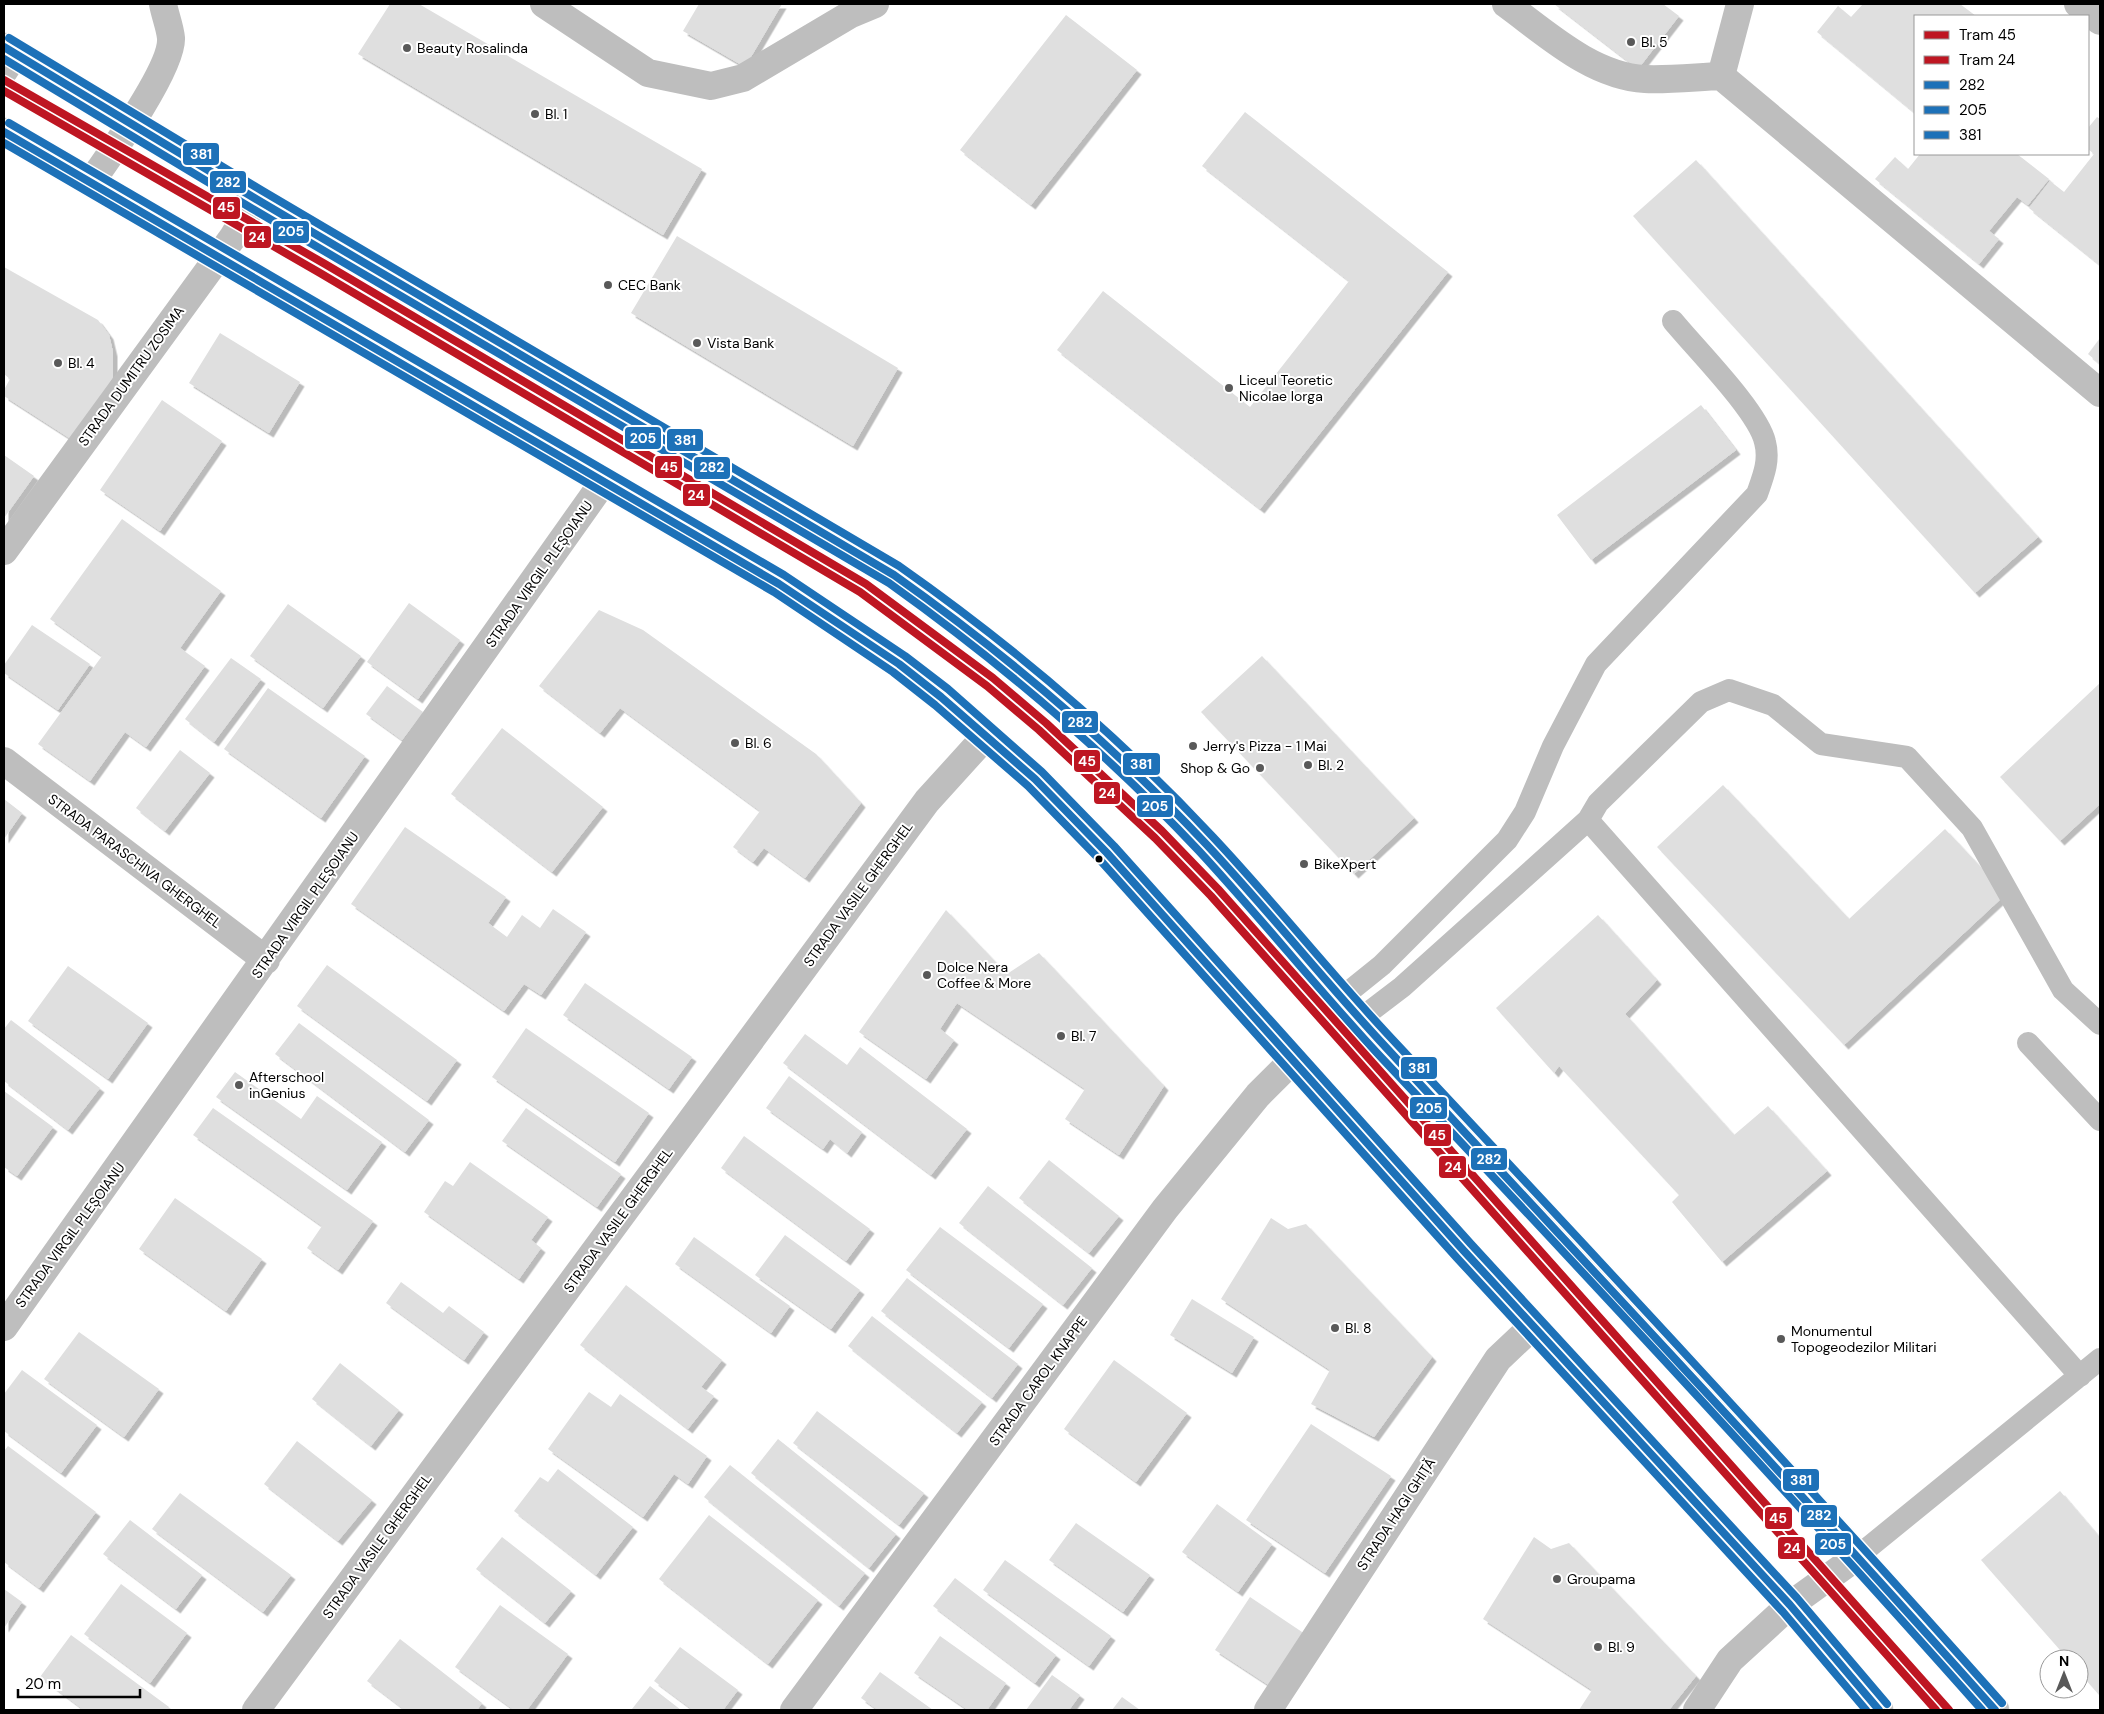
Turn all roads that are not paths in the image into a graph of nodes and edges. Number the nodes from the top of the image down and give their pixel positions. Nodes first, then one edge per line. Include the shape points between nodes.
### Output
1 (163, 4) edge
2 (544, 4) edge
3 (875, 4) edge
4 (1506, 4) edge
5 (1740, 4) edge
6 (2078, 4) edge
7 (2100, 21) edge
8 (8, 57) edge
9 (1721, 76) junction
10 (131, 123) junction
11 (4, 132) edge
12 (92, 182) junction
13 (256, 199) junction
14 (219, 256) junction
15 (1673, 321) dead end
16 (2100, 393) edge
17 (604, 481) junction
18 (4, 551) edge
19 (986, 736) junction
20 (4, 761) edge
21 (1588, 820) junction
22 (266, 960) junction
23 (1341, 998) junction
24 (1360, 1019) junction
25 (2100, 1024) edge
26 (2028, 1043) dead end
27 (1292, 1060) junction
28 (2100, 1120) edge
29 (1533, 1326) junction
30 (4, 1328) edge
31 (2100, 1360) edge
32 (2080, 1376) junction
33 (1858, 1556) junction
34 (1790, 1605) junction
35 (256, 1710) edge
36 (794, 1710) edge
37 (1268, 1710) edge
38 (1697, 1710) edge
39 (1879, 1710) edge
40 (1995, 1710) edge

1 - 10 street via 171,38 169,53
2 - 3 street via 648,74 711,86 743,78 851,14
4 - 9 street via 1573,52 1608,71 1644,79
5 - 9 street
6 - 7 street
8 - 10 street
9 - 16 street
10 - 12 street
10 - 13 street
11 - 12 street
12 - 14 street
13 - 14 street, STRADA DUMITRU ZOSIMA
13 - 23 street via 797,517 948,612 1000,651 1087,726 1181,818
14 - 17 street
14 - 18 street, STRADA DUMITRU ZOSIMA
15 - 23 lane via 1754,417 1765,442 1767,467 1757,494 1596,664 1553,746 1525,812 1507,840 1382,965
17 - 19 street via 779,584 899,664
17 - 22 street, STRADA VIRGIL PLEȘOIANU
19 - 27 street via 1035,779 1107,852
19 - 35 street, STRADA VASILE GHERGHEL via 927,801
20 - 22 street, STRADA PARASCHIVA GHERGHEL
21 - 24 lane via 1402,986
21 - 25 lane via 1598,803 1701,702 1729,690 1773,705 1821,744 1907,757 1972,828 2062,990
21 - 32 lane
22 - 30 street, STRADA VIRGIL PLEȘOIANU
23 - 24 street
24 - 33 street
26 - 28 lane
27 - 29 street
27 - 36 street, STRADA CAROL KNAPPE via 1258,1095 1165,1209
29 - 34 street
29 - 37 street, STRADA HAGI GHIȚĂ via 1498,1359
31 - 32 lane
32 - 33 lane
33 - 34 street
33 - 40 street
34 - 38 street via 1730,1660
34 - 39 street

